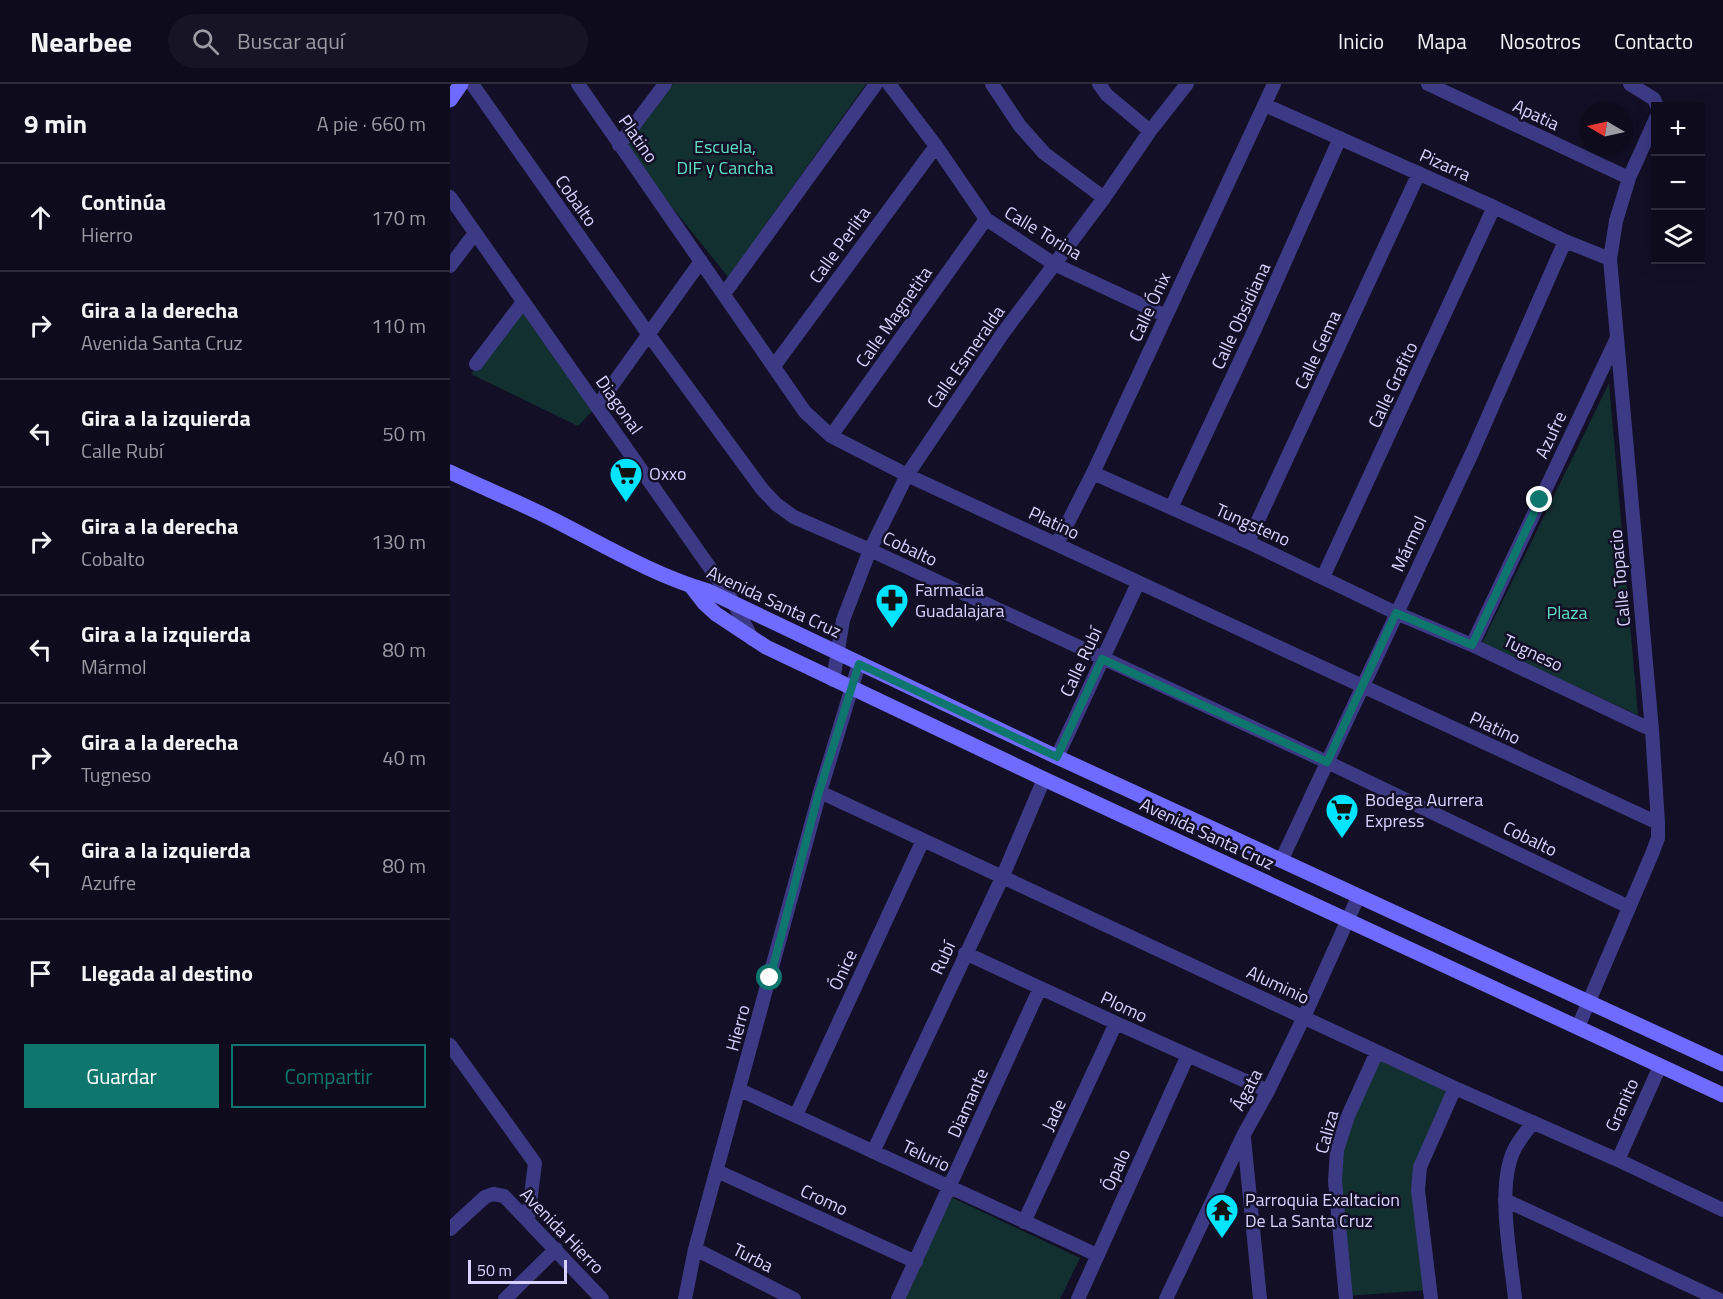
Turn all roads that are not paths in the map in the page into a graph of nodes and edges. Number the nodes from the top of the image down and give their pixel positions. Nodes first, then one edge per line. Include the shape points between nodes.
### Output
1 (461, 84) edge
2 (472, 84) edge
3 (578, 84) edge
4 (665, 84) edge
5 (876, 84) edge
6 (889, 84) edge
7 (992, 84) edge
8 (1099, 84) edge
9 (1187, 84) edge
10 (1274, 84) edge
11 (1428, 84) edge
12 (1630, 84) edge
13 (450, 100) edge
14 (1655, 102) edge
15 (1265, 105) junction
16 (1651, 129) edge
17 (1150, 131) junction
18 (1340, 138) junction
19 (619, 145) junction
20 (936, 146) junction
21 (1419, 173) junction
22 (1629, 178) junction
23 (450, 197) edge
24 (1104, 198) junction
25 (1494, 207) junction
26 (986, 219) junction
27 (475, 233) junction
28 (1566, 241) junction
29 (1611, 259) junction
30 (701, 261) junction
31 (1054, 264) junction
32 (450, 266) edge
33 (724, 294) junction
34 (523, 302) junction
35 (1166, 316) junction
36 (649, 335) junction
37 (1616, 338) junction
38 (476, 364) dead end
39 (774, 366) junction
40 (598, 405) junction
41 (831, 436) junction
42 (450, 472) edge
43 (1093, 473) junction
44 (907, 475) junction
45 (1172, 508) junction
46 (1248, 542) junction
47 (1057, 544) junction
48 (870, 550) junction
49 (715, 575) junction
50 (1323, 577) junction
51 (1138, 583) junction
52 (706, 597) junction
53 (735, 605) junction
54 (1396, 613) junction
55 (752, 639) junction
56 (1472, 645) junction
57 (836, 652) junction
58 (1102, 659) junction
59 (859, 664) junction
60 (833, 680) junction
61 (1363, 687) junction
62 (851, 689) junction
63 (1652, 730) junction
64 (1057, 757) junction
65 (1327, 762) junction
66 (1044, 779) junction
67 (819, 792) junction
68 (1658, 823) junction
69 (923, 840) junction
70 (1281, 861) junction
71 (1002, 878) junction
72 (1358, 897) junction
73 (1629, 907) junction
74 (1346, 920) junction
75 (965, 954) junction
76 (1040, 988) junction
77 (1590, 1002) junction
78 (1304, 1017) junction
79 (1116, 1023) junction
80 (1578, 1027) junction
81 (450, 1046) edge
82 (1377, 1052) junction
83 (1188, 1055) junction
84 (1723, 1064) edge
85 (1660, 1066) junction
86 (1455, 1088) junction
87 (740, 1090) junction
88 (1268, 1091) junction
89 (1723, 1095) edge
90 (796, 1115) junction
91 (1533, 1122) junction
92 (1243, 1136) junction
93 (873, 1152) junction
94 (1618, 1160) junction
95 (717, 1171) junction
96 (950, 1187) junction
97 (1505, 1200) junction
98 (1723, 1210) edge
99 (528, 1220) junction
100 (1024, 1222) junction
101 (450, 1229) edge
102 (556, 1249) junction
103 (695, 1249) junction
104 (1097, 1255) junction
105 (916, 1262) junction
106 (505, 1299) edge
107 (602, 1299) edge
108 (685, 1299) edge
109 (794, 1299) edge
110 (898, 1299) edge
111 (1078, 1299) edge
112 (1166, 1299) edge
113 (1260, 1299) edge
114 (1346, 1299) edge
115 (1431, 1299) edge
116 (1515, 1299) edge
117 (1718, 1299) edge

1 - 13 street
2 - 36 street, Cobalto
3 - 19 street, Platino
4 - 19 street
5 - 33 street
6 - 20 street, Calle Torina
7 - 24 street via 1044,153
8 - 17 street
9 - 17 street, Calle Esmeralda
10 - 15 street, Calle Ónix
11 - 22 street, Apatia
12 - 14 street
15 - 18 street, Pizarra
15 - 35 street, Calle Ónix
16 - 22 street, Calle Topacio
17 - 24 street, Calle Esmeralda
18 - 21 street, Pizarra
18 - 45 street, Calle Obsidiana
19 - 30 street, Platino
20 - 26 street, Calle Torina
20 - 39 street, Calle Perlita
21 - 25 street, Pizarra
21 - 46 street, Calle Gema
22 - 29 street, Calle Topacio via 1616,221
23 - 27 street, Diagonal
24 - 31 street, Calle Esmeralda
25 - 28 street, Pizarra
25 - 50 street, Calle Grafito
26 - 31 street, Calle Torina
26 - 41 street, Calle Magnetita
27 - 32 street
27 - 34 street, Diagonal
28 - 29 street, Pizarra
28 - 54 street, Mármol
29 - 37 street, Calle Topacio
30 - 33 street, Platino
30 - 36 street
31 - 35 street, Calle Torina
31 - 44 street, Calle Esmeralda
33 - 39 street, Platino
34 - 38 street
34 - 40 street, Diagonal
35 - 43 street, Calle Ónix
36 - 40 street
36 - 48 street, Cobalto via 776,504 794,517
37 - 56 street, Azufre
37 - 63 street, Calle Topacio
39 - 41 street, Platino via 805,412
40 - 49 street, Diagonal
41 - 44 street, Platino
42 - 52 street, Avenida Santa Cruz via 690,585
43 - 45 street, Tungsteno
43 - 47 street, Calle Ónix
44 - 47 street, Platino
44 - 48 street, Calle Esmeralda
45 - 46 street, Tungsteno
46 - 50 street, Tungsteno
47 - 51 street, Platino
48 - 57 street, Calle Esmeralda via 843,620
48 - 58 street, Cobalto
49 - 52 street
49 - 53 street, Diagonal
50 - 54 street, Tungsteno
51 - 58 street, Calle Rubí
51 - 61 street, Platino
52 - 53 street, Avenida Santa Cruz
52 - 55 street, Avenida Santa Cruz via 716,614
53 - 55 street, Diagonal
53 - 57 street, Avenida Santa Cruz
54 - 56 street, Tugneso
54 - 61 street, Mármol
55 - 60 street, Avenida Santa Cruz
56 - 63 street, Tugneso
57 - 59 street, Avenida Santa Cruz
57 - 60 street, Calle Esmeralda
58 - 64 street, Calle Rubí
58 - 65 street, Cobalto
59 - 62 street, Hierro
59 - 64 street, Avenida Santa Cruz
60 - 62 street, Avenida Santa Cruz
61 - 65 street, Mármol
61 - 68 street, Platino
62 - 66 street, Avenida Santa Cruz
62 - 67 street, Hierro
63 - 68 street, Calle Topacio
64 - 70 street, Avenida Santa Cruz
65 - 70 street, Mármol
65 - 73 street, Cobalto
66 - 71 street, Rubí
66 - 74 street, Avenida Santa Cruz
67 - 69 street, Aluminio
67 - 87 street, Hierro
68 - 73 street, Calle Topacio via 1658,838
69 - 71 street, Aluminio
69 - 90 street, Ónice
70 - 72 street, Avenida Santa Cruz
71 - 75 street, Rubí
71 - 78 street, Aluminio
72 - 74 street, Ágata
72 - 77 street, Avenida Santa Cruz
73 - 77 street, Calle Topacio
74 - 78 street, Ágata
74 - 80 street, Avenida Santa Cruz
75 - 76 street, Plomo
75 - 93 street, Rubí
76 - 79 street, Plomo
76 - 96 street, Diamante
77 - 80 street, Calle Topacio
77 - 84 street, Avenida Santa Cruz
78 - 82 street, Aluminio
78 - 88 street, Ágata
79 - 83 street, Plomo
79 - 100 street, Jade
80 - 85 street, Avenida Santa Cruz
81 - 99 street via 535,1163
82 - 86 street, Aluminio
82 - 114 street, Caliza via 1337,1150 1335,1181
83 - 88 street, Plomo
83 - 104 street, Ópalo
85 - 89 street, Avenida Santa Cruz
85 - 94 street, Granito
86 - 91 street, Aluminio
86 - 115 street via 1420,1167 1418,1190
87 - 90 street, Telurio
87 - 95 street, Hierro
88 - 92 street, Ágata
90 - 93 street, Telurio
91 - 94 street, Aluminio
91 - 97 street via 1514,1150
92 - 112 street, Ágata
92 - 113 street
93 - 96 street, Telurio
94 - 98 street, Aluminio
95 - 103 street, Hierro
95 - 105 street, Cromo
96 - 100 street, Telurio
96 - 105 street, Diamante
97 - 116 street
97 - 117 street
99 - 101 street, Avenida Hierro via 504,1196 492,1194
99 - 102 street, Avenida Hierro
100 - 104 street, Telurio
102 - 106 street
102 - 107 street, Avenida Hierro
103 - 108 street, Hierro
103 - 109 street, Turba
104 - 111 street, Ópalo
105 - 110 street, Diamante

